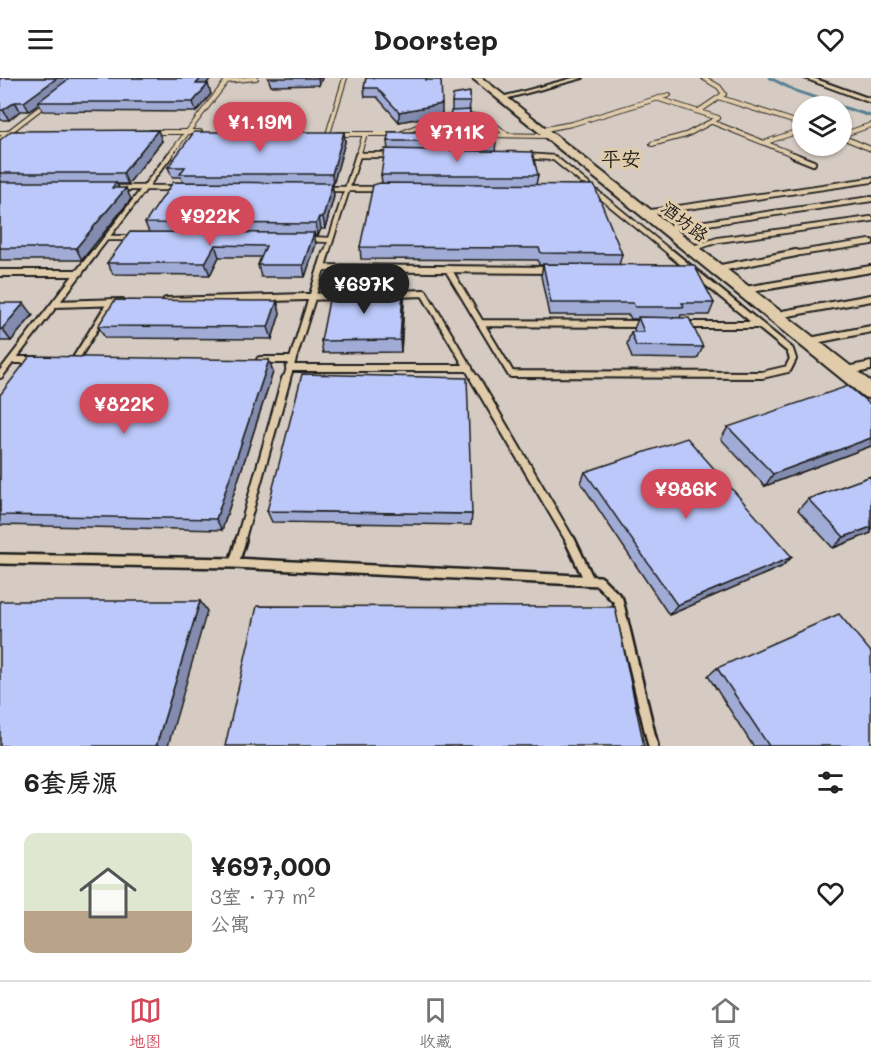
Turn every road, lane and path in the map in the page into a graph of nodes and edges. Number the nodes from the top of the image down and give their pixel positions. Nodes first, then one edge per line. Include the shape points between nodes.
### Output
1 (256, 78) edge
2 (345, 78) edge
3 (476, 78) edge
4 (580, 78) edge
5 (704, 78) edge
6 (807, 78) edge
7 (227, 79) edge
8 (669, 95) dead end
9 (52, 98) edge
10 (501, 98) junction
11 (721, 98) junction
12 (659, 99) junction
13 (871, 101) edge
14 (699, 111) junction
15 (792, 121) edge
16 (712, 122) junction
17 (871, 125) edge
18 (140, 132) edge
19 (187, 132) junction
20 (211, 132) edge
21 (852, 132) edge
22 (0, 133) edge
23 (8, 133) junction
24 (20, 133) edge
25 (544, 133) junction
26 (792, 133) edge
27 (316, 134) edge
28 (328, 134) junction
29 (365, 134) junction
30 (400, 134) junction
31 (411, 134) edge
32 (483, 135) edge
33 (507, 135) junction
34 (0, 139) edge
35 (852, 140) edge
36 (766, 142) junction
37 (652, 144) dead end
38 (870, 148) edge
39 (358, 155) junction
40 (403, 155) edge
41 (517, 156) edge
42 (813, 163) dead end
43 (871, 180) edge
44 (111, 188) edge
45 (145, 188) junction
46 (180, 188) edge
47 (311, 189) edge
48 (347, 189) junction
49 (382, 189) edge
50 (582, 190) edge
51 (594, 190) junction
52 (871, 199) edge
53 (645, 213) junction
54 (871, 219) edge
55 (665, 229) junction
56 (105, 238) junction
57 (141, 238) edge
58 (295, 239) edge
59 (331, 240) junction
60 (871, 242) edge
61 (691, 249) junction
62 (321, 268) junction
63 (448, 269) junction
64 (716, 269) junction
65 (871, 269) edge
66 (553, 270) edge
67 (681, 272) edge
68 (693, 272) junction
69 (0, 273) edge
70 (79, 273) junction
71 (742, 290) junction
72 (390, 294) edge
73 (346, 296) edge
74 (312, 297) junction
75 (871, 298) edge
76 (158, 301) edge
77 (111, 302) junction
78 (134, 302) edge
79 (55, 304) junction
80 (775, 315) junction
81 (480, 323) junction
82 (655, 324) edge
83 (678, 325) edge
84 (759, 325) junction
85 (871, 330) edge
86 (807, 341) junction
87 (12, 360) junction
88 (43, 360) edge
89 (64, 360) edge
90 (75, 360) junction
91 (86, 360) edge
92 (257, 360) edge
93 (292, 360) junction
94 (871, 366) edge
95 (289, 368) junction
96 (469, 368) junction
97 (845, 371) junction
98 (0, 375) edge
99 (871, 392) edge
100 (0, 560) edge
101 (234, 563) junction
102 (589, 580) junction
103 (653, 746) edge

1 - 7 lane
2 - 28 lane
3 - 10 street, 酒坊路
4 - 10 street
5 - 11 lane via 722,90
6 - 13 street
7 - 19 lane
8 - 12 lane
9 - 23 lane
10 - 25 street, 酒坊路
11 - 14 lane
11 - 15 lane
12 - 14 lane
12 - 25 lane
14 - 16 lane via 718,118
16 - 36 lane
16 - 37 lane via 686,135
17 - 21 lane
18 - 19 lane
19 - 20 lane
19 - 45 lane
22 - 23 lane
23 - 24 lane
23 - 34 lane
25 - 33 lane
25 - 53 street, 酒坊路
26 - 36 lane
27 - 28 lane
28 - 29 lane
29 - 30 lane
29 - 39 lane
30 - 31 lane
30 - 33 lane via 434,121 466,116 486,120
32 - 33 lane
35 - 38 lane
36 - 42 lane
39 - 40 lane
39 - 48 lane
41 - 51 lane via 554,158
43 - 53 lane
44 - 45 lane
45 - 46 lane
45 - 56 lane
47 - 48 lane
48 - 49 lane
48 - 59 lane
50 - 51 lane
51 - 68 lane
52 - 55 lane
53 - 55 street, 酒坊路
54 - 61 lane via 718,240
55 - 61 street, 酒坊路
56 - 57 lane
56 - 70 lane
58 - 59 lane
59 - 62 lane
60 - 64 lane
61 - 64 street, 酒坊路
62 - 63 lane
62 - 74 lane
63 - 66 lane
63 - 81 lane
64 - 71 street, 酒坊路
65 - 71 lane
67 - 68 lane
68 - 84 lane
69 - 70 lane
70 - 79 lane
71 - 80 street, 酒坊路
72 - 96 lane via 424,293
73 - 74 lane
74 - 76 lane
74 - 93 lane
75 - 80 lane
77 - 78 lane
77 - 79 lane
77 - 90 lane
79 - 87 lane
80 - 86 street, 酒坊路
81 - 82 lane
81 - 84 lane via 511,375 762,375 788,369 793,359 790,350
83 - 84 lane
85 - 86 lane
86 - 97 street, 酒坊路
87 - 88 lane
87 - 98 lane
89 - 90 lane
90 - 91 lane
92 - 93 lane
93 - 95 lane
94 - 97 street
95 - 96 lane
95 - 101 lane
96 - 102 lane via 568,536
97 - 99 street, 酒坊路
100 - 101 lane
101 - 102 lane
102 - 103 lane via 598,580 618,600

